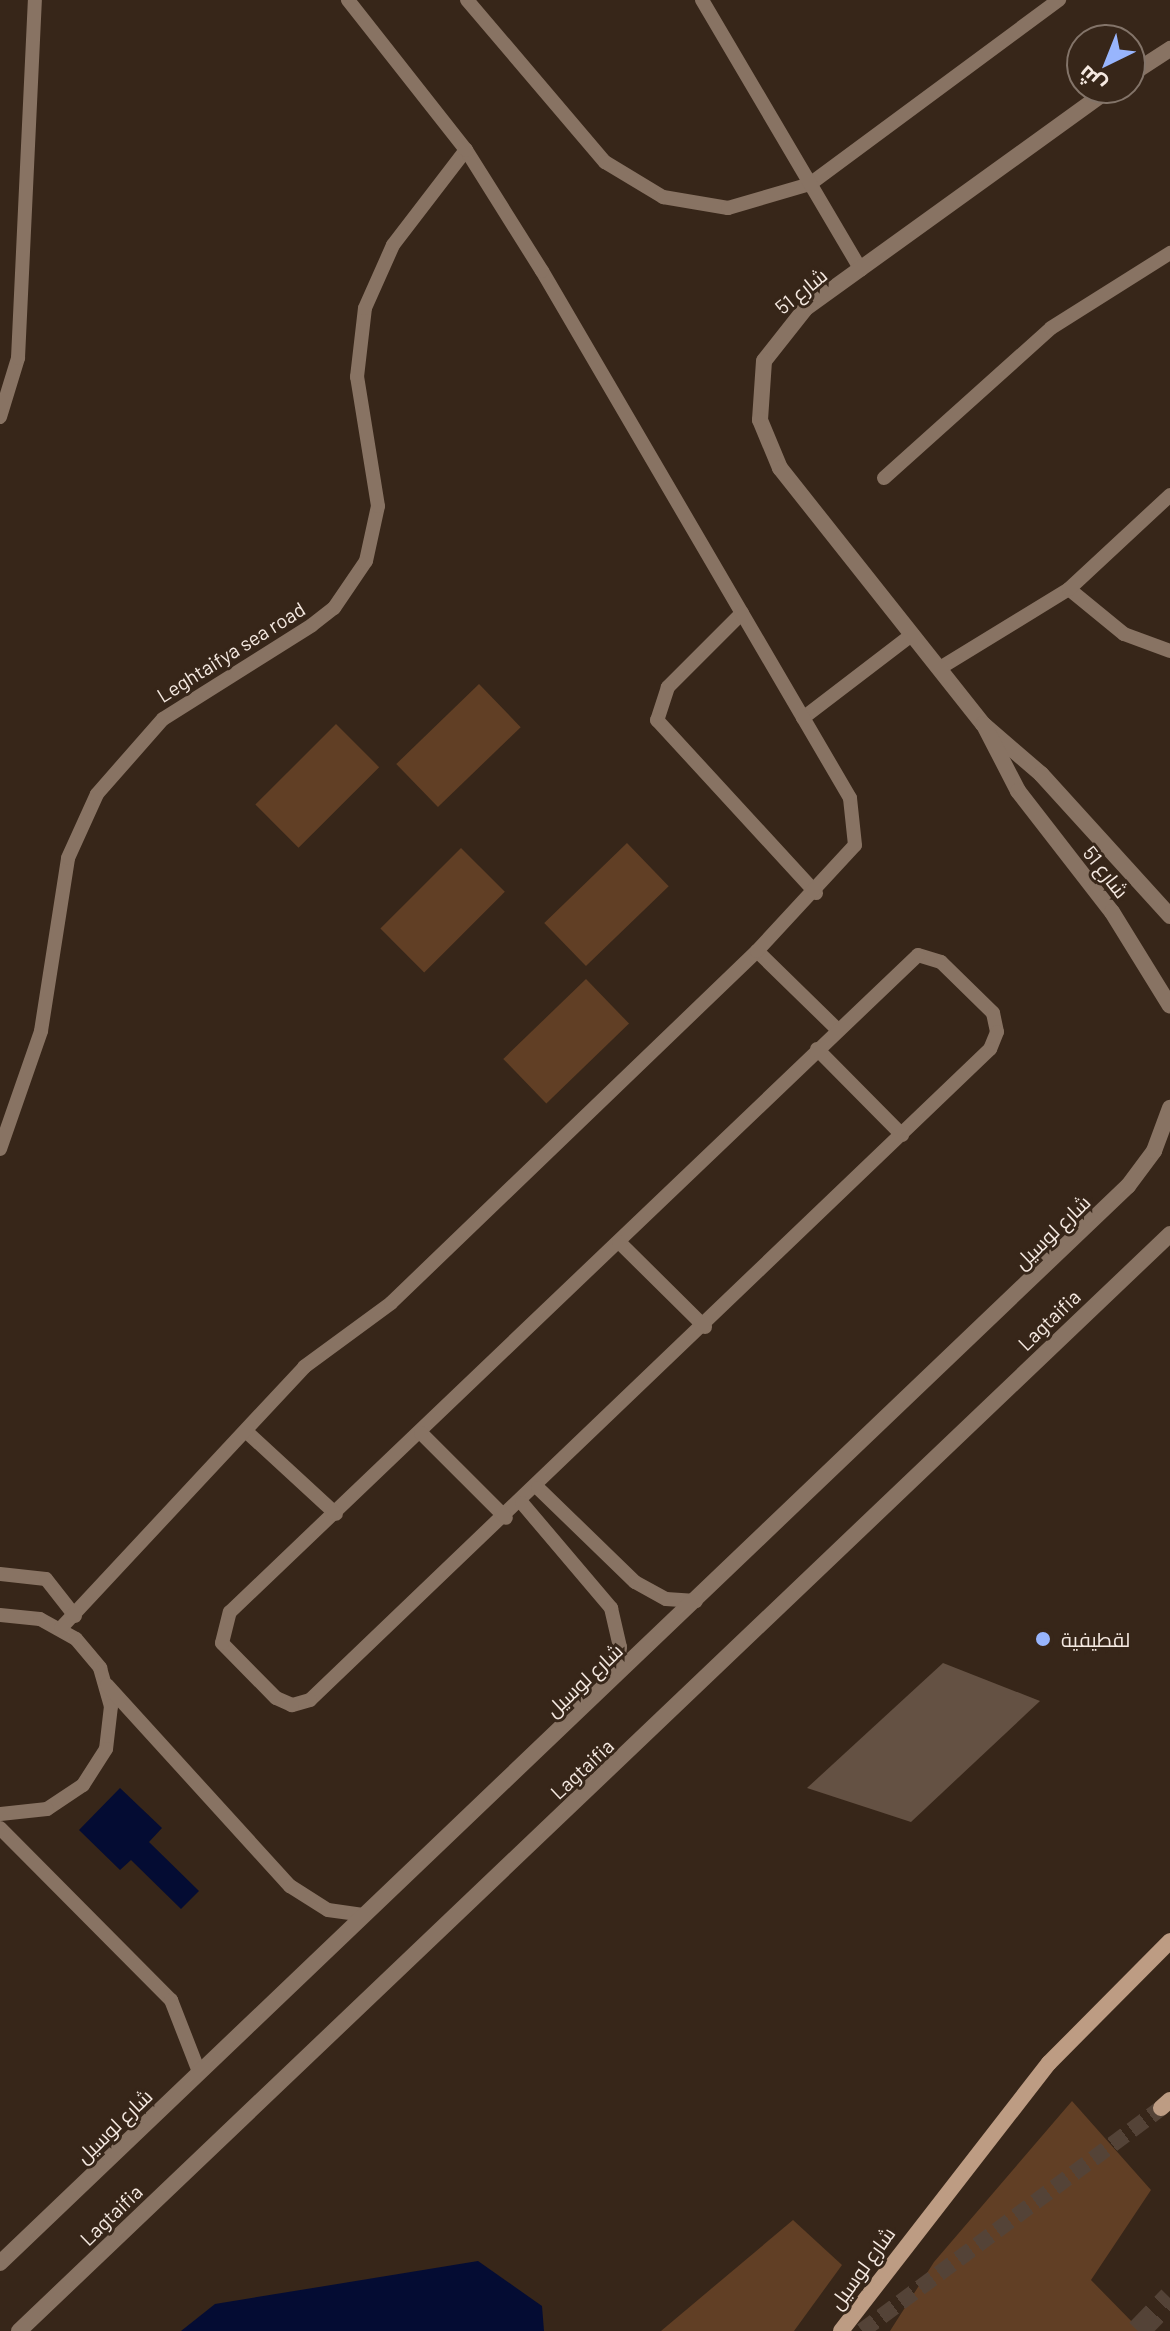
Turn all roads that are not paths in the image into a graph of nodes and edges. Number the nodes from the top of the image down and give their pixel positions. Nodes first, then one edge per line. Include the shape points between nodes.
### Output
1 (35, 0) edge
2 (348, 0) edge
3 (467, 0) edge
4 (702, 0) edge
5 (1059, 0) edge
6 (1170, 49) edge
7 (1146, 65) edge
8 (1089, 104) edge
9 (466, 150) junction
10 (810, 184) junction
11 (1170, 253) edge
12 (861, 270) junction
13 (0, 417) edge
14 (884, 478) dead end
15 (1170, 495) edge
16 (1069, 589) junction
17 (742, 613) junction
18 (913, 634) junction
19 (1170, 651) edge
20 (940, 668) junction
21 (803, 718) junction
22 (983, 724) junction
23 (816, 893) junction
24 (1170, 916) edge
25 (757, 951) junction
26 (1170, 1006) edge
27 (837, 1029) junction
28 (817, 1049) junction
29 (1170, 1108) edge
30 (902, 1135) junction
31 (0, 1149) edge
32 (1170, 1234) edge
33 (619, 1242) junction
34 (705, 1327) junction
35 (421, 1433) junction
36 (249, 1434) junction
37 (538, 1488) junction
38 (522, 1503) junction
39 (336, 1514) junction
40 (506, 1518) junction
41 (0, 1574) edge
42 (697, 1601) junction
43 (0, 1615) edge
44 (75, 1616) junction
45 (61, 1628) junction
46 (613, 1681) junction
47 (107, 1685) junction
48 (0, 1814) edge
49 (0, 1828) edge
50 (365, 1915) junction
51 (1170, 1941) edge
52 (199, 2072) junction
53 (0, 2263) edge
54 (19, 2331) edge
55 (841, 2331) edge

1 - 13 lane via 18,358
2 - 9 lane
3 - 10 lane via 582,138 632,183 663,197 728,208
4 - 10 lane
5 - 10 lane
6 - 7 street
8 - 12 street, شارع 51
9 - 17 lane
9 - 31 lane, Leghtaifya sea road via 393,245 365,308 357,377 378,506 366,561 323,617 163,719 97,794 68,858 41,1031
10 - 12 lane
11 - 14 lane via 1051,328
12 - 18 street, شارع 51 via 779,336 764,361 760,420 780,468
15 - 16 lane
16 - 19 lane via 1124,634
16 - 20 lane
17 - 21 lane
17 - 23 lane via 668,687 657,720
18 - 20 street, شارع 51
18 - 21 lane
20 - 22 street, شارع 51
21 - 23 lane via 850,798 858,829 848,859
22 - 24 street, شارع 51 via 1041,774
22 - 26 street, شارع 51 via 1018,791 1112,912
23 - 25 lane
25 - 27 lane
25 - 36 lane via 391,1303 304,1367
27 - 28 lane
27 - 30 lane via 918,955 941,962 993,1013 997,1032 990,1049
28 - 30 lane
28 - 33 lane
29 - 42 street, شارع لوسيل via 1154,1151 1128,1186
30 - 34 lane
32 - 54 street, Lagtaifia
33 - 34 lane
33 - 35 lane
34 - 37 lane
35 - 39 lane
35 - 40 lane
36 - 39 lane
36 - 44 lane
37 - 38 lane
37 - 42 lane via 635,1582 666,1599
38 - 40 lane
38 - 46 lane via 611,1608 620,1647
39 - 40 lane via 230,1612 220,1631 228,1653 292,1705 310,1700
41 - 44 lane via 46,1579
42 - 46 street, شارع لوسيل
43 - 45 lane
44 - 45 lane
45 - 47 lane via 89,1652
46 - 50 street, شارع لوسيل
47 - 48 lane via 111,1728 83,1785 47,1809
47 - 50 lane via 290,1886 328,1910
49 - 52 lane via 171,2000
50 - 52 street, شارع لوسيل
51 - 55 street, شارع لوسيل via 1049,2063
52 - 53 street, شارع لوسيل

